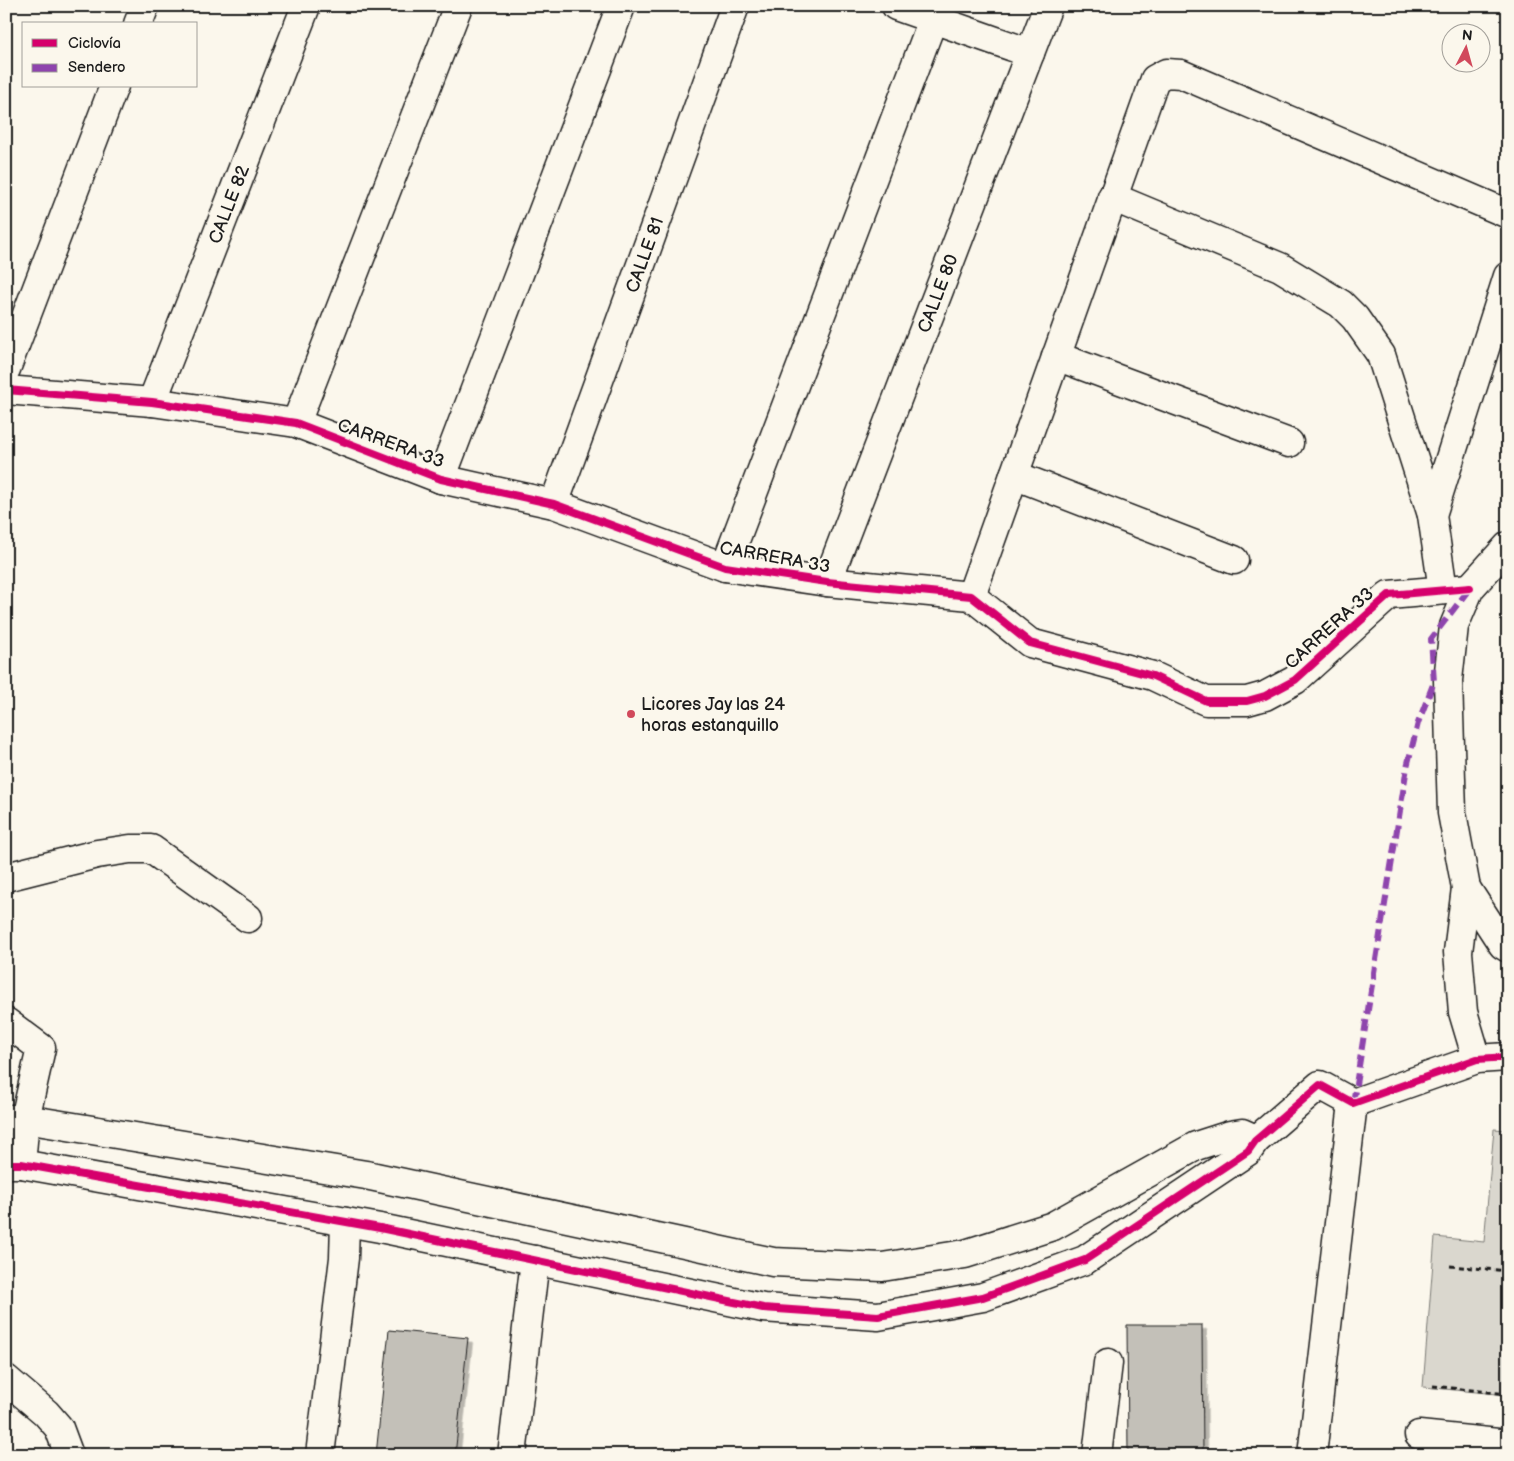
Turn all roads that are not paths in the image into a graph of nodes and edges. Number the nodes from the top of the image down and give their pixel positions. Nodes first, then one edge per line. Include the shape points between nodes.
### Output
1 (145, 6) edge
2 (306, 6) edge
3 (458, 6) edge
4 (620, 6) edge
5 (735, 6) edge
6 (896, 6) edge
7 (1048, 6) edge
8 (936, 13) edge
9 (139, 22) edge
10 (1030, 53) junction
11 (113, 88) edge
12 (1112, 197) junction
13 (1508, 214) edge
14 (1508, 276) edge
15 (1056, 356) junction
16 (6, 369) edge
17 (6, 390) edge
18 (152, 402) junction
19 (296, 423) junction
20 (1289, 443) dead end
21 (1014, 475) junction
22 (441, 479) junction
23 (554, 504) junction
24 (1432, 515) junction
25 (1508, 546) edge
26 (1234, 560) dead end
27 (726, 567) junction
28 (827, 582) junction
29 (1470, 588) junction
30 (1443, 590) junction
31 (971, 596) junction
32 (6, 877) edge
33 (1466, 888) junction
34 (248, 918) dead end
35 (1508, 948) edge
36 (6, 1022) edge
37 (1508, 1057) edge
38 (1477, 1059) junction
39 (1353, 1102) junction
40 (16, 1119) edge
41 (1255, 1142) junction
42 (13, 1164) edge
43 (345, 1222) junction
44 (535, 1260) junction
45 (1108, 1363) dead end
46 (6, 1380) edge
47 (1419, 1435) dead end
48 (1508, 1444) edge
49 (513, 1454) edge
50 (69, 1455) edge
51 (320, 1455) edge
52 (1097, 1455) edge
53 (1312, 1455) edge

1 - 9 street
2 - 18 street, CALLE 82
3 - 19 street
4 - 22 street
5 - 23 street, CALLE 81
6 - 8 street
7 - 10 street, CALLE 80
8 - 10 street
8 - 27 street
10 - 28 street, CALLE 80
11 - 16 street
12 - 13 street via 1155,79 1166,73 1181,74
12 - 15 street
12 - 24 street via 1280,267 1341,304 1381,355
14 - 24 street
15 - 20 street
15 - 21 street
17 - 18 street, CARRERA 33
18 - 19 street, CARRERA 33
19 - 22 street, CARRERA 33
21 - 26 street
21 - 31 street
22 - 23 street, CARRERA 33
23 - 27 street, CARRERA 33
24 - 30 street
25 - 29 street
27 - 28 street, CARRERA 33
28 - 31 street, CARRERA 33
29 - 30 street, CARRERA 33
29 - 33 street via 1454,626 1448,680 1452,814
30 - 31 street, CARRERA 33 via 1389,595 1295,680 1265,696 1227,702 1206,700 1153,676 1030,643
32 - 34 street via 97,854 151,849
33 - 35 street
33 - 38 street via 1458,952 1463,1012
36 - 40 street via 41,1048
37 - 38 street
38 - 39 street
39 - 41 street via 1320,1085
39 - 53 street
40 - 41 street via 366,1175 773,1262 882,1267 965,1254 1053,1226 1196,1146 1230,1134 1242,1133
40 - 42 street
41 - 44 street via 1248,1151 1085,1260 983,1297 878,1316 763,1308
42 - 43 street
43 - 44 street
43 - 51 street via 344,1258
44 - 49 street
45 - 52 street
46 - 50 street via 59,1428
47 - 48 street

